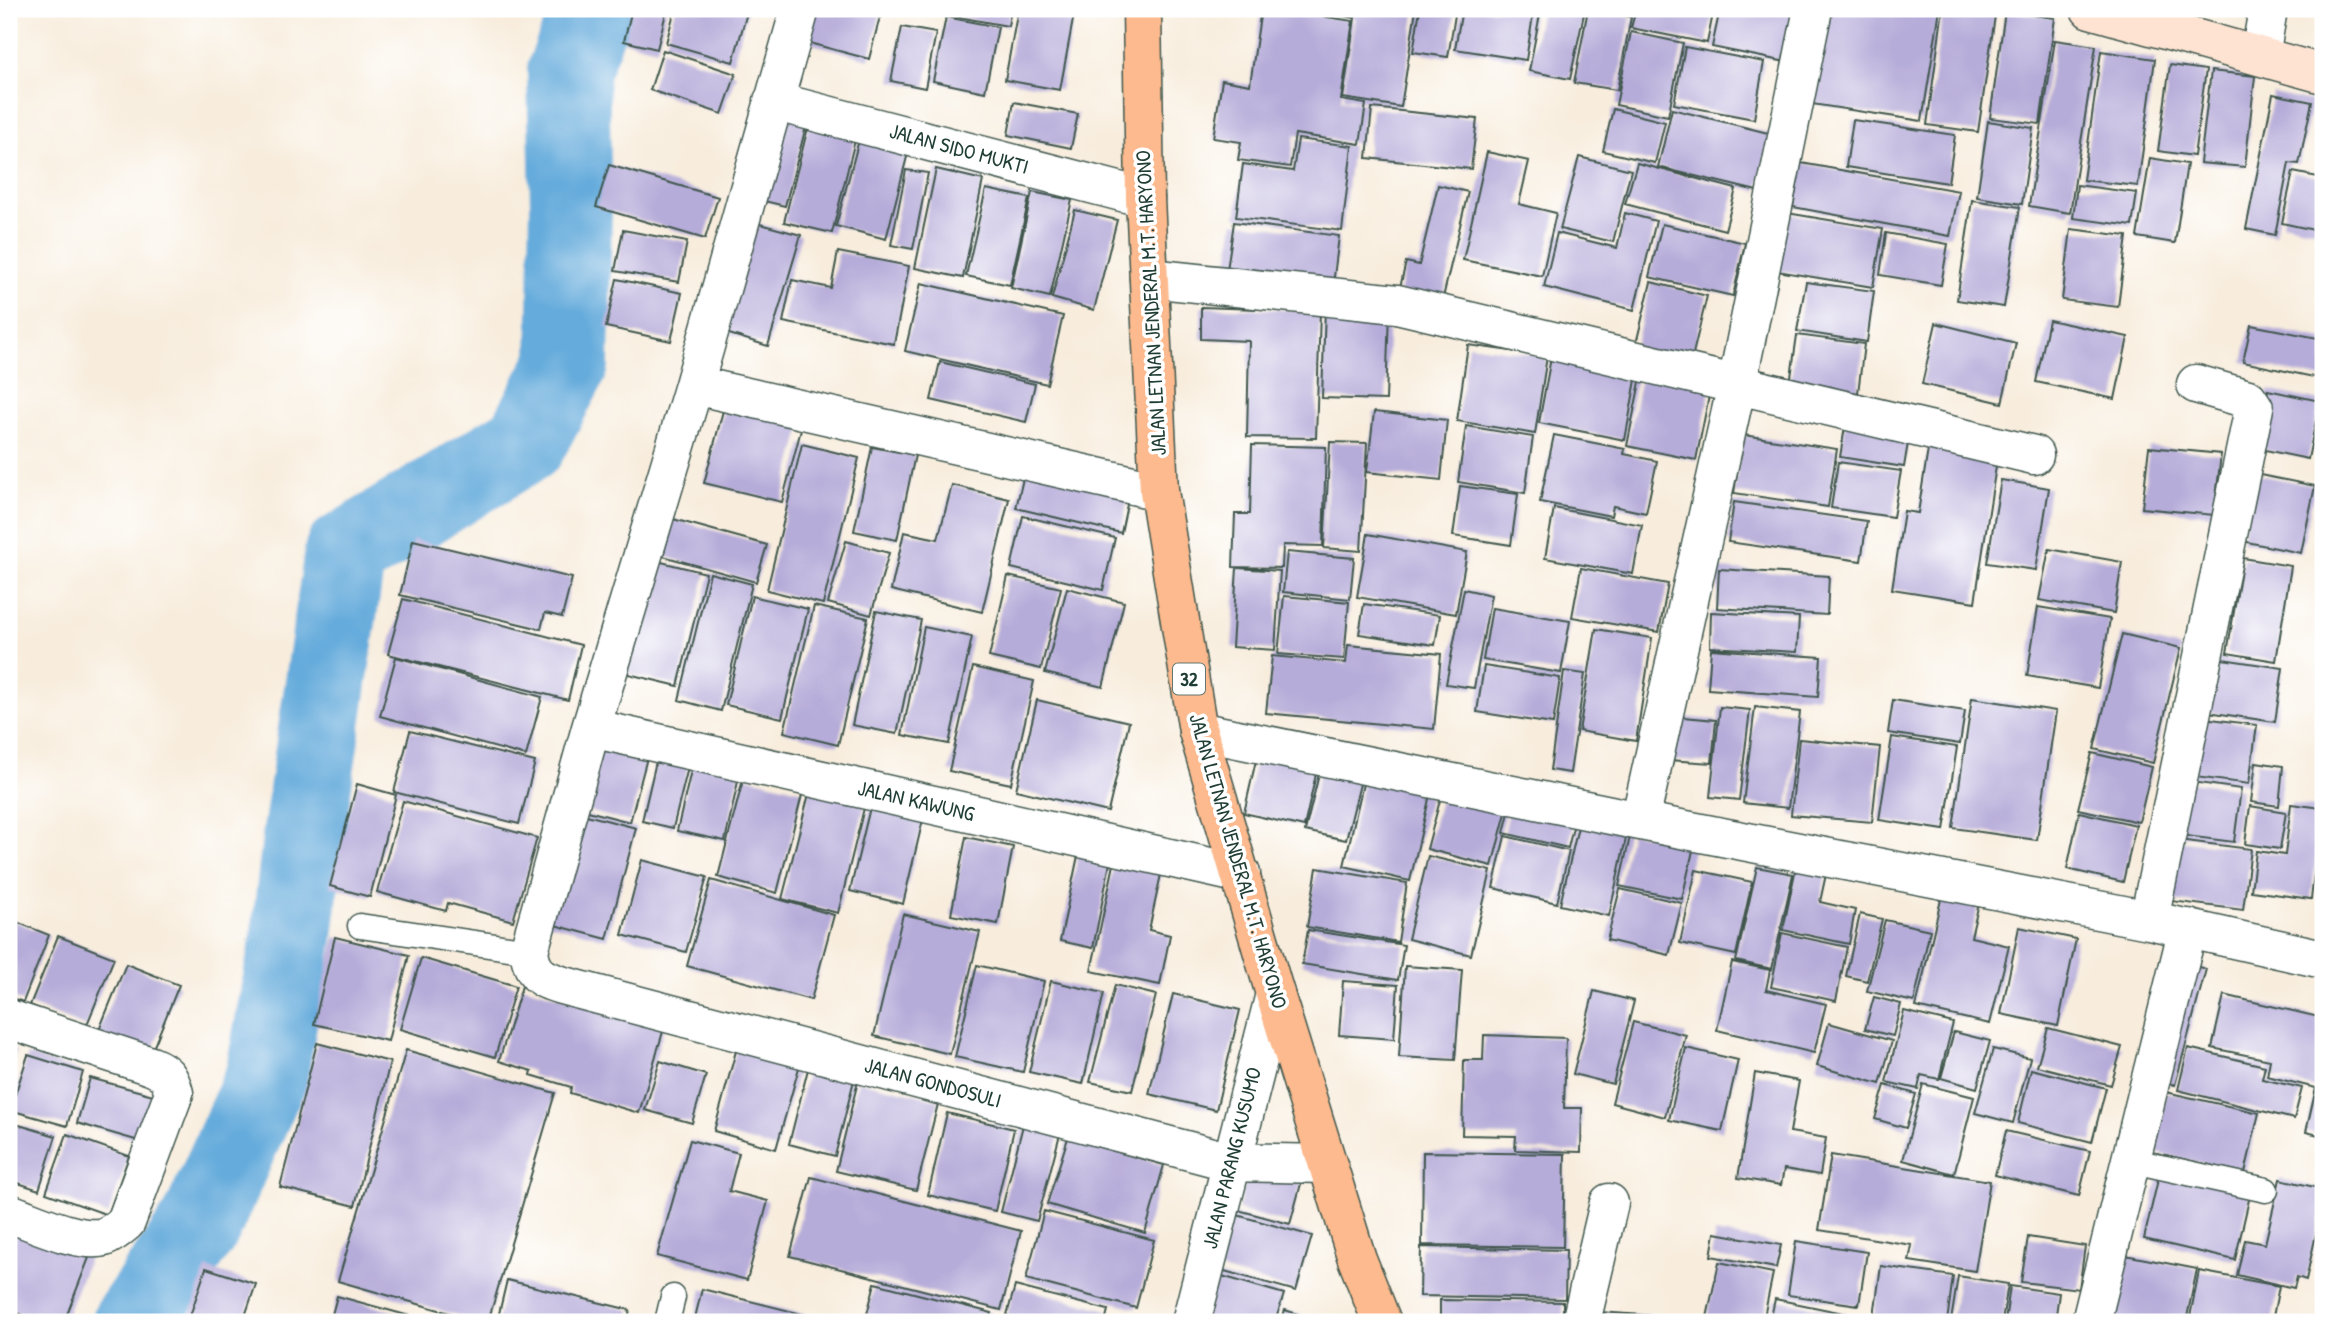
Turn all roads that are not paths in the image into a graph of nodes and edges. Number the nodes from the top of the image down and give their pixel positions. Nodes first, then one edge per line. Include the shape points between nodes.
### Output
1 (800, 9) edge
2 (1142, 9) edge
3 (1813, 9) edge
4 (2090, 9) edge
5 (2268, 9) edge
6 (2260, 55) junction
7 (2323, 74) edge
8 (773, 101) junction
9 (1145, 198) junction
10 (1149, 278) junction
11 (1737, 384) junction
12 (2196, 384) dead end
13 (694, 385) junction
14 (2034, 455) dead end
15 (1159, 491) junction
16 (591, 729) junction
17 (1198, 731) junction
18 (1640, 821) junction
19 (1241, 874) junction
20 (2149, 920) junction
21 (359, 926) dead end
22 (2188, 928) junction
23 (2323, 960) edge
24 (536, 965) junction
25 (1275, 994) junction
26 (9, 1019) edge
27 (2131, 1158) junction
28 (1231, 1163) junction
29 (1327, 1164) junction
30 (2266, 1191) dead end
31 (1609, 1203) dead end
32 (9, 1213) edge
33 (673, 1297) dead end
34 (667, 1322) edge
35 (1191, 1322) edge
36 (1381, 1322) edge
37 (1581, 1322) edge
38 (2091, 1322) edge

1 - 8 street
2 - 9 highway, JALAN LETNAN JENDERAL M.T. HARYONO / 32
3 - 11 street
4 - 6 street
5 - 6 street
6 - 7 street
8 - 9 street, JALAN SIDO MUKTI
8 - 13 street
9 - 10 highway, JALAN LETNAN JENDERAL M.T. HARYONO / 32
10 - 11 street via 1397,304
10 - 15 highway, JALAN LETNAN JENDERAL M.T. HARYONO / 32
11 - 14 street
11 - 18 street
12 - 20 street via 2248,399 2254,408
13 - 15 street
13 - 16 street
15 - 17 highway, JALAN LETNAN JENDERAL M.T. HARYONO / 32
16 - 19 street, JALAN KAWUNG
16 - 24 street
17 - 18 street
17 - 19 highway, JALAN LETNAN JENDERAL M.T. HARYONO / 32
18 - 20 street
19 - 25 highway, JALAN LETNAN JENDERAL M.T. HARYONO / 32
20 - 22 street
21 - 24 lane
22 - 23 street
22 - 27 street
24 - 28 street, JALAN GONDOSULI
25 - 28 street, JALAN PARANG KUSUMO
25 - 29 highway, JALAN LETNAN JENDERAL M.T. HARYONO / 32
26 - 32 street via 151,1066 171,1079 174,1093 126,1222 115,1232 91,1239
27 - 30 lane
27 - 38 street
28 - 29 street, JALAN GONDOSULI
28 - 35 street, JALAN PARANG KUSUMO
29 - 36 highway, JALAN LETNAN JENDERAL M.T. HARYONO / 32
31 - 37 street
33 - 34 lane

